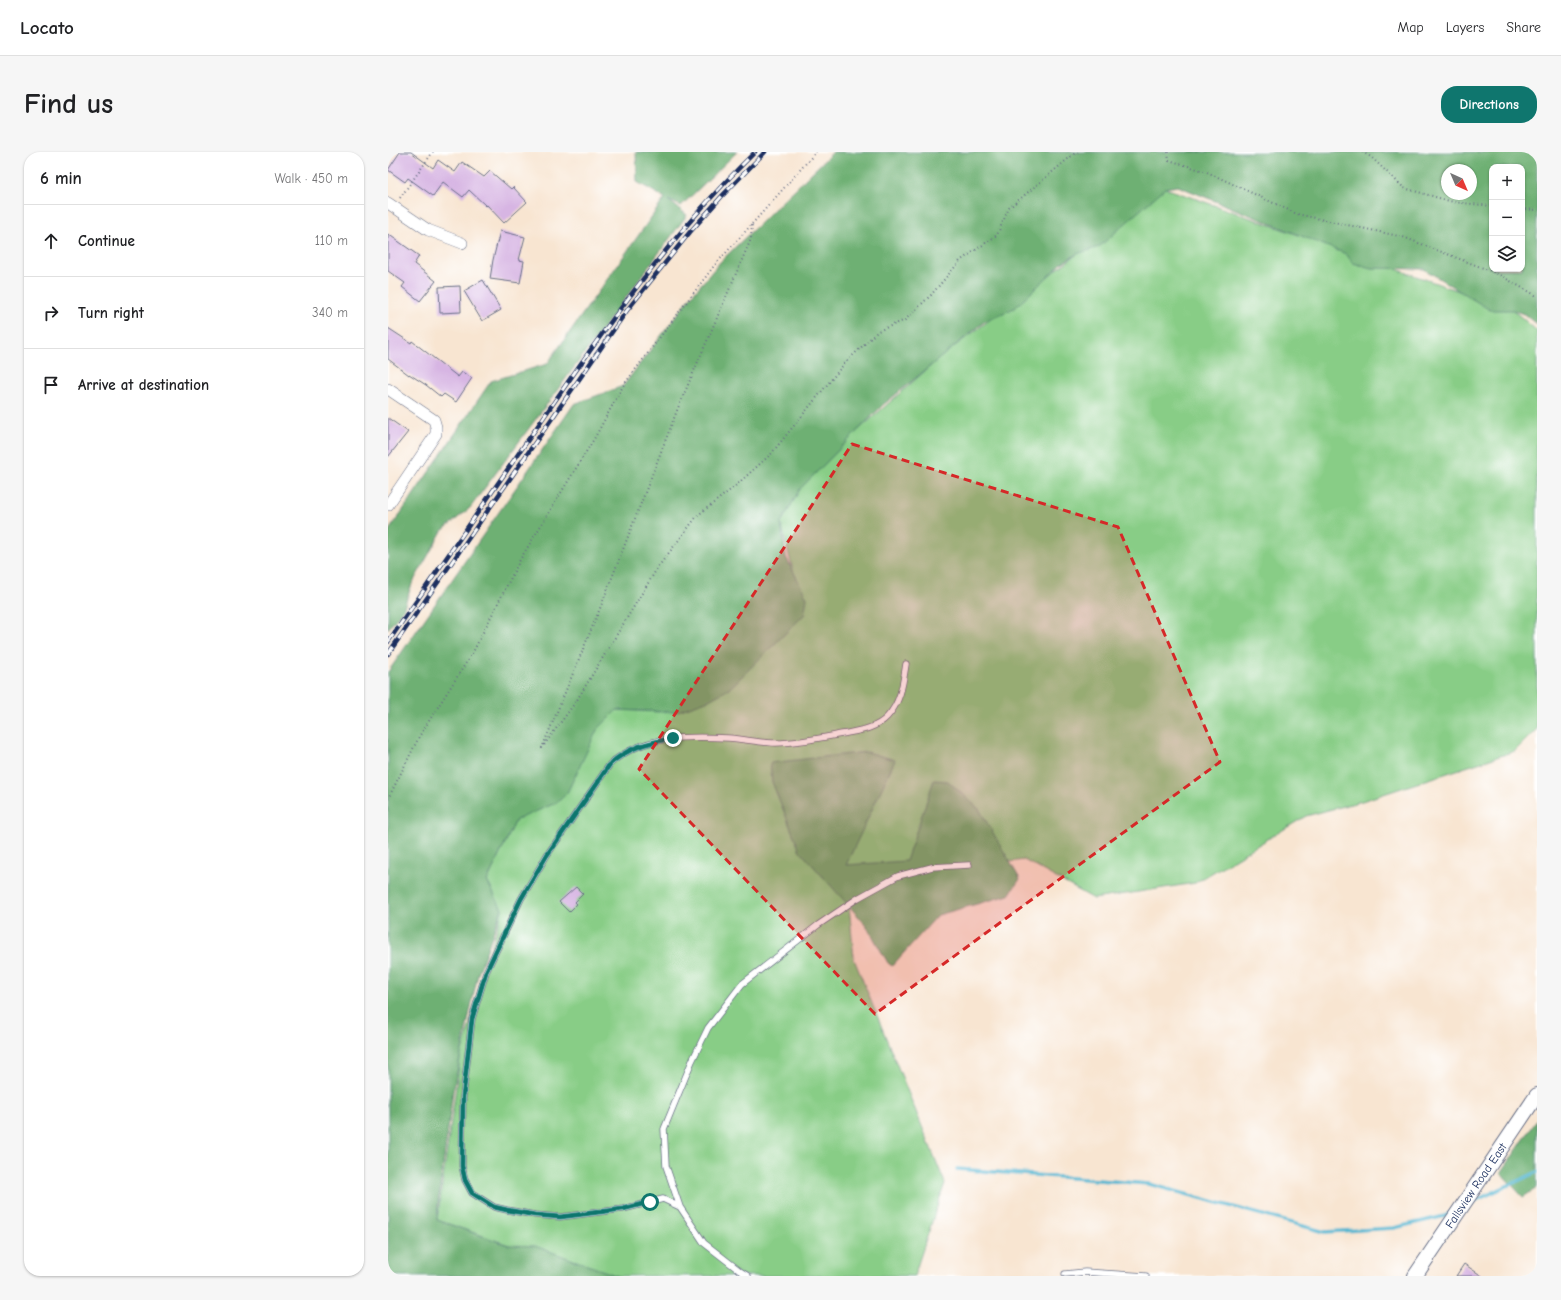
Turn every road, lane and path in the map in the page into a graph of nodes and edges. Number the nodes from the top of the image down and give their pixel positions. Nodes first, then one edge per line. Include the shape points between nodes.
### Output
1 (433, 152) edge
2 (816, 152) edge
3 (1081, 152) edge
4 (1168, 152) edge
5 (1362, 152) edge
6 (391, 205) edge
7 (1489, 206) edge
8 (1525, 209) edge
9 (1537, 210) edge
10 (752, 224) junction
11 (462, 243) dead end
12 (1537, 295) edge
13 (388, 389) edge
14 (388, 505) edge
15 (906, 664) dead end
16 (388, 799) edge
17 (969, 865) dead end
18 (1537, 1095) edge
19 (680, 1207) junction
20 (1065, 1274) dead end
21 (748, 1276) edge
22 (1136, 1276) edge
23 (1146, 1276) edge
24 (1415, 1276) edge

1 - 6 path
2 - 10 path
3 - 10 path via 1074,154 1009,208 998,235 960,261 905,320 878,331 844,364 771,454 698,515 658,567 577,700 542,748 601,606 678,408 751,239
4 - 12 path via 1169,160 1207,172 1297,214 1403,238 1496,273
5 - 7 path via 1371,157 1404,188 1453,202
6 - 11 street via 428,230
8 - 9 path
10 - 16 path via 714,266 623,386 594,439 521,558 473,652 420,735
13 - 14 street via 428,415 434,420 436,427 436,434
15 - 19 lane via 898,702 885,718 864,730 778,743 729,738 673,738 647,743 619,755 547,855 521,899 486,972 472,1019 463,1097 462,1166 465,1180 472,1193 494,1207 560,1217 623,1209 663,1199
17 - 19 lane via 932,867 898,876 858,898 818,925 742,984 708,1028 664,1129 666,1166
18 - 24 street, Fallsview Road East
19 - 21 lane via 704,1243
20 - 22 lane via 1085,1272
22 - 23 lane

